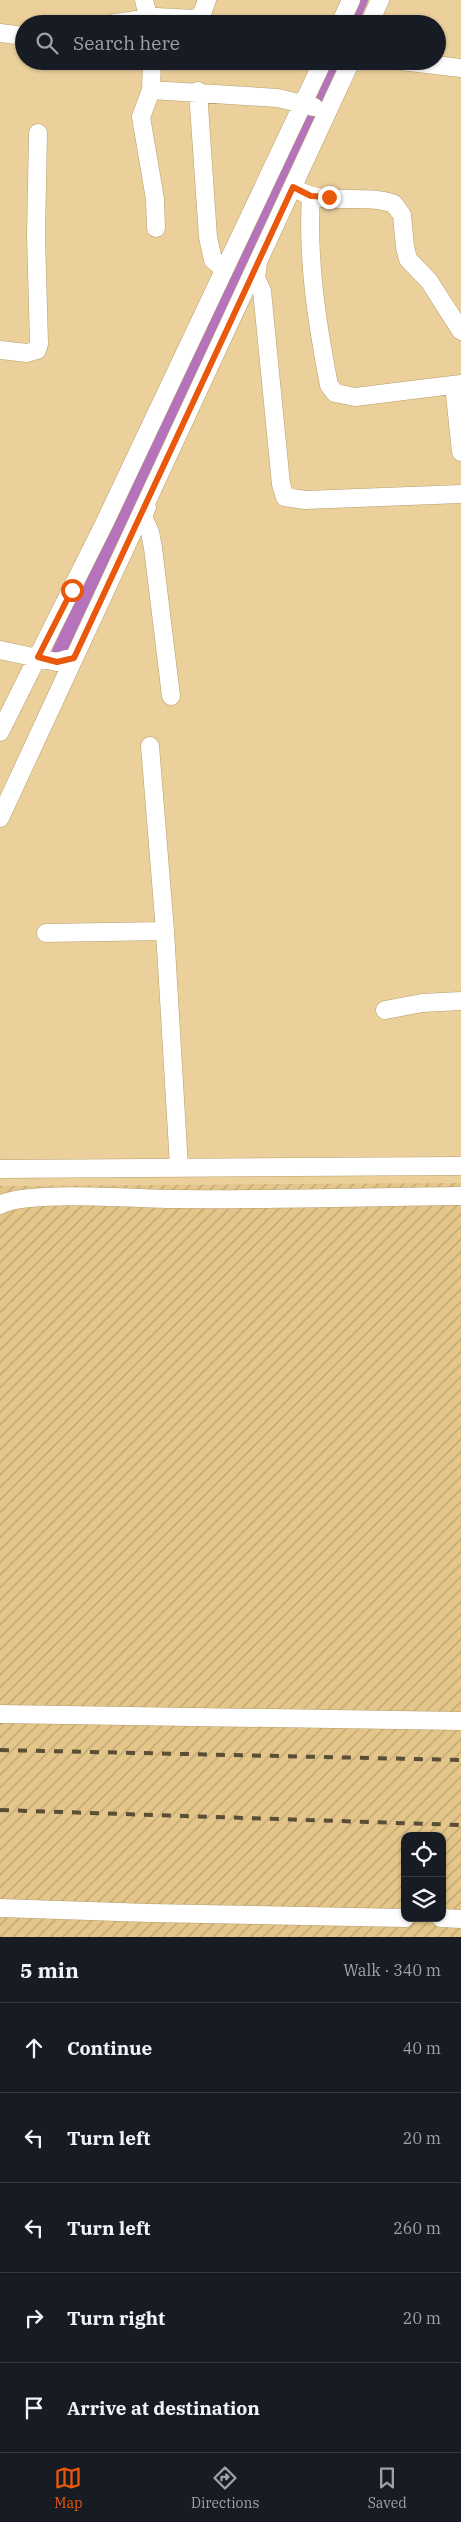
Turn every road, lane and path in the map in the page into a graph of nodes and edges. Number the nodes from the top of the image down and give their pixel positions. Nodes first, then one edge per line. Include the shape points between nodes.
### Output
1 (144, 0) edge
2 (207, 0) edge
3 (351, 0) edge
4 (380, 0) edge
5 (148, 15) edge
6 (201, 15) edge
7 (344, 15) edge
8 (373, 15) edge
9 (0, 33) edge
10 (15, 35) edge
11 (446, 66) edge
12 (461, 68) edge
13 (152, 70) edge
14 (321, 70) edge
15 (343, 70) edge
16 (151, 90) junction
17 (198, 91) junction
18 (315, 104) junction
19 (38, 133) dead end
20 (293, 187) junction
21 (311, 196) junction
22 (156, 228) dead end
23 (258, 260) junction
24 (224, 269) junction
25 (461, 331) edge
26 (0, 350) edge
27 (457, 385) edge
28 (461, 452) edge
29 (461, 494) edge
30 (148, 504) junction
31 (0, 650) edge
32 (54, 659) junction
33 (171, 696) dead end
34 (0, 732) edge
35 (150, 746) dead end
36 (0, 818) edge
37 (165, 931) junction
38 (46, 933) dead end
39 (461, 1001) edge
40 (385, 1010) dead end
41 (461, 1166) edge
42 (180, 1167) junction
43 (0, 1169) edge
44 (461, 1196) edge
45 (0, 1205) edge
46 (0, 1714) edge
47 (461, 1721) edge
48 (0, 1908) edge
49 (401, 1918) edge
50 (446, 1918) edge
51 (461, 1919) edge

1 - 5 street
2 - 6 street
3 - 7 street
4 - 8 street
9 - 10 street
11 - 12 street
13 - 16 street
14 - 18 street
15 - 18 street
16 - 17 street
16 - 22 street via 141,117
17 - 18 street
17 - 24 street via 208,237 213,260
18 - 20 street
18 - 24 street
19 - 26 street via 39,344 37,350 27,353
20 - 21 street
20 - 23 street
21 - 25 street via 382,200 394,204 402,215 408,259 429,281
21 - 27 street via 308,232 316,306 329,385 335,393 355,397
23 - 29 street via 256,278 262,292 281,484 286,497 305,500
23 - 30 street
24 - 32 street via 106,522
27 - 28 street
30 - 32 street
30 - 33 street via 143,517 153,548
31 - 32 street
32 - 34 street
32 - 36 street
35 - 37 street
37 - 38 street
37 - 42 street
39 - 40 street via 422,1003
41 - 42 street
42 - 43 street
44 - 45 street via 45,1198 9,1200
46 - 47 street
48 - 49 street
50 - 51 street

